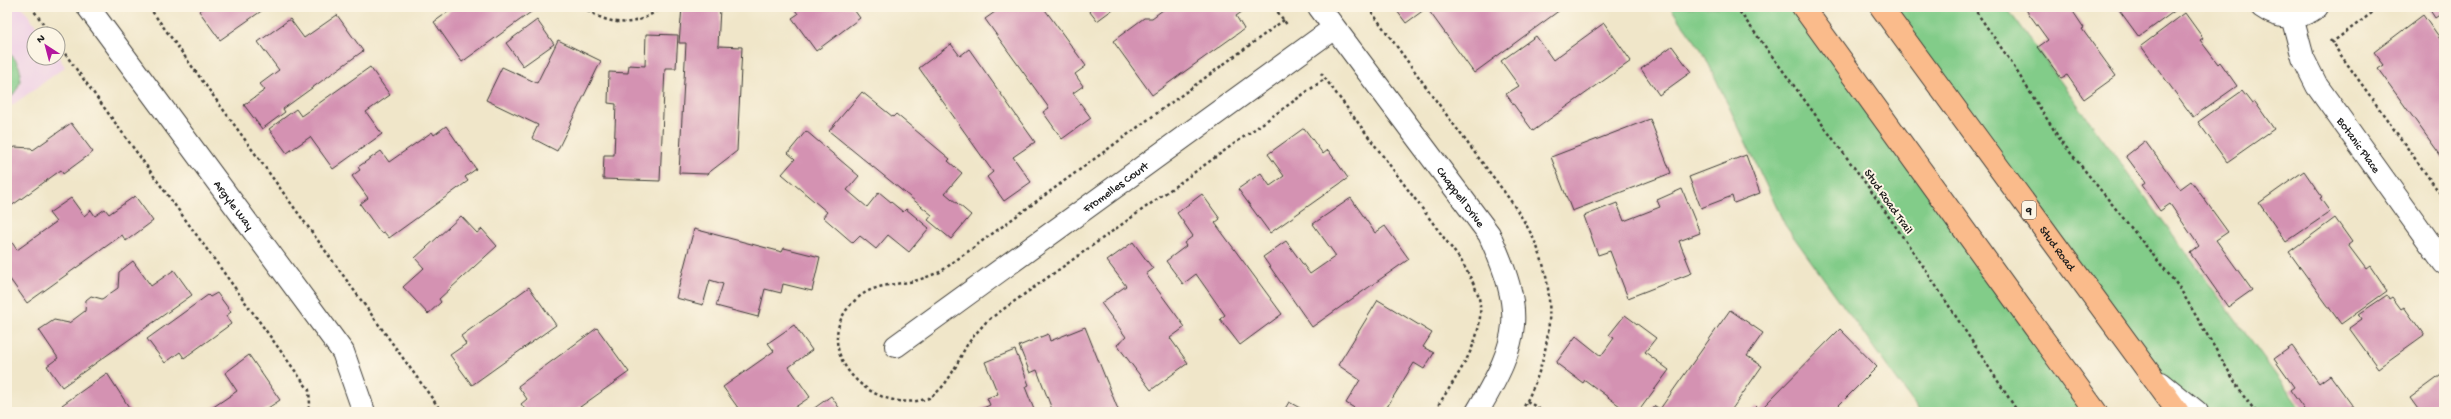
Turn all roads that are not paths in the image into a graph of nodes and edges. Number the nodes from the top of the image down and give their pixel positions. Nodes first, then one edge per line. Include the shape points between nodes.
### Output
1 (88, 7) edge
2 (1319, 7) edge
3 (1803, 7) edge
4 (1881, 7) edge
5 (2262, 7) edge
6 (2317, 7) edge
7 (2292, 17) junction
8 (1334, 28) junction
9 (2444, 263) edge
10 (896, 346) dead end
11 (2151, 375) junction
12 (364, 412) edge
13 (1478, 412) edge
14 (2096, 412) edge
15 (2178, 412) edge
16 (2197, 412) edge

1 - 12 street, Argyle Way via 343,352
2 - 8 street, Chappell Drive
3 - 14 highway
4 - 11 highway, Stud Road / 9
5 - 7 street via 2270,13
6 - 7 street via 2310,12
7 - 9 street, Botanic Place via 2303,58 2317,86
8 - 10 street, Fromelles Court
8 - 13 street, Chappell Drive via 1489,234 1502,262 1514,316 1511,346
11 - 15 highway, Stud Road / 9
11 - 16 street

